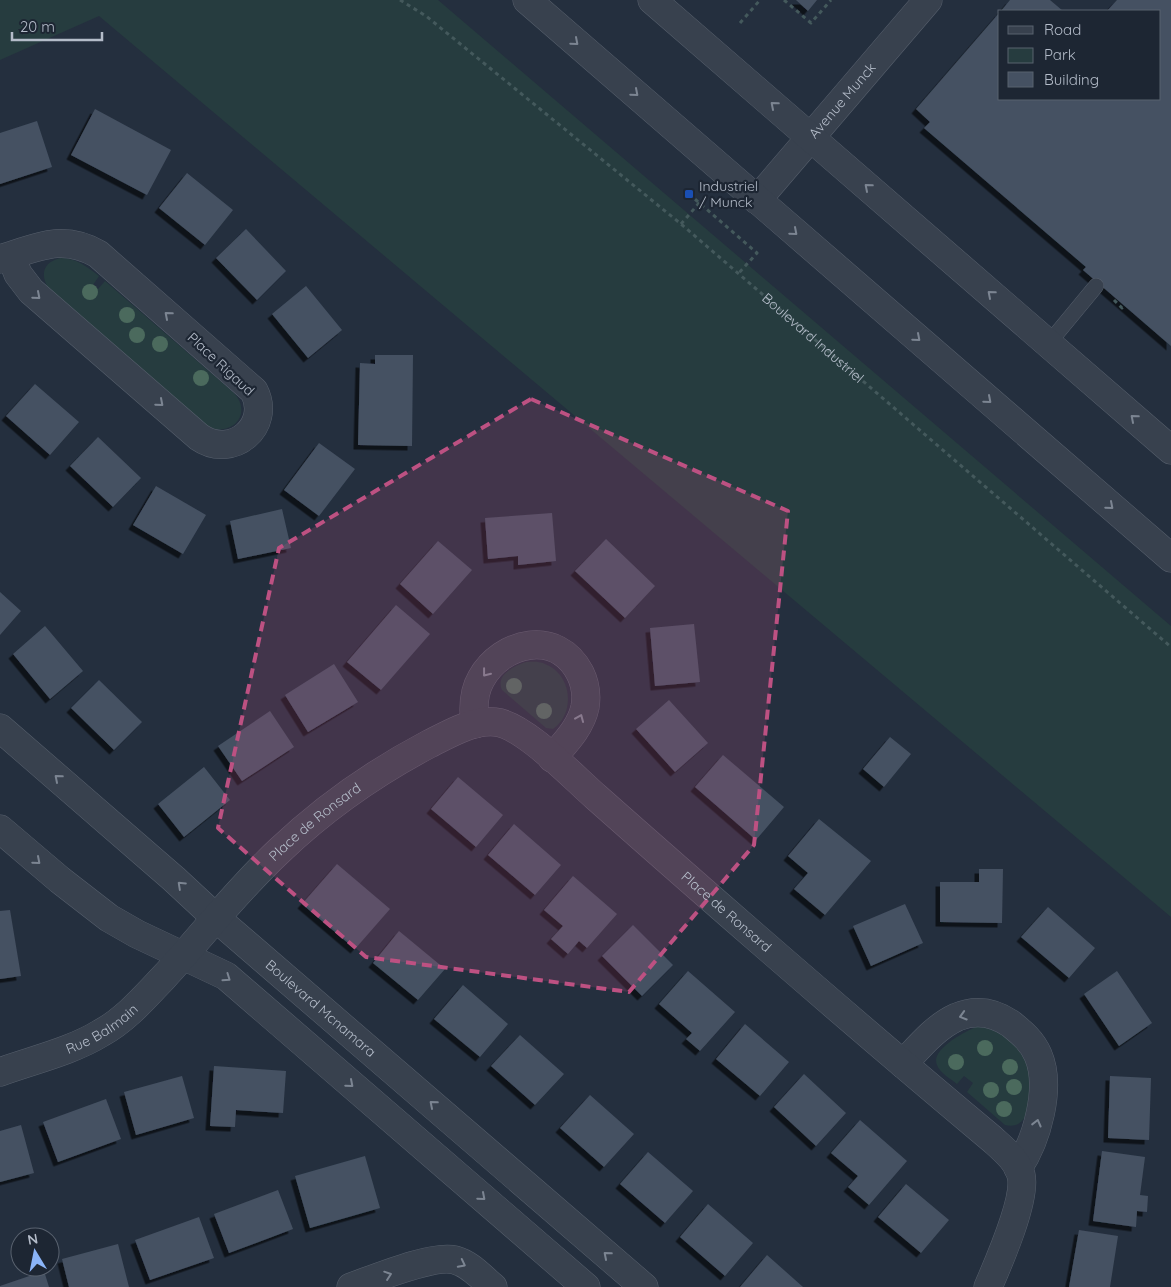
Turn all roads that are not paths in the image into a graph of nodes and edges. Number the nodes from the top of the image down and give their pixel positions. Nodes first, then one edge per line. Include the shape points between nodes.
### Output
1 (527, 0) edge
2 (652, 0) edge
3 (928, 0) edge
4 (810, 137) junction
5 (757, 200) junction
6 (6, 258) edge
7 (1096, 286) dead end
8 (1048, 344) junction
9 (1171, 450) edge
10 (1171, 558) edge
11 (475, 724) junction
12 (0, 728) edge
13 (552, 758) junction
14 (0, 829) edge
15 (216, 918) junction
16 (184, 956) junction
17 (903, 1064) junction
18 (0, 1072) edge
19 (1018, 1168) junction
20 (351, 1287) edge
21 (493, 1287) edge
22 (586, 1287) edge
23 (644, 1287) edge
24 (988, 1287) edge

1 -> 5 street
4 -> 2 street
3 - 4 street, Avenue Munck
4 - 5 street, Avenue Munck
8 -> 4 street
5 -> 10 street
6 -> 6 street, Place Rigaud via 31,291 199,437 212,444 228,445 248,433 259,412 254,391 98,254 75,244 54,243
7 - 8 lane
9 -> 8 street
11 - 13 street, Place de Ronsard via 506,724
13 -> 11 street via 578,725 586,697 578,670 558,650 530,645 512,650 496,660 476,690
11 - 15 street, Place de Ronsard via 416,751 328,808 271,858
15 -> 12 street, Boulevard Mcnamara
13 - 17 street, Place de Ronsard
14 -> 16 street via 109,918
15 - 16 street, Place de Ronsard
23 -> 15 street, Boulevard Mcnamara
16 - 18 street, Rue Balmain via 124,1017 100,1034
16 -> 22 street via 226,976
17 - 19 street, Place de Ronsard via 992,1139
19 -> 17 street via 1035,1132 1043,1086 1039,1056 1023,1034 995,1014 968,1014 947,1022
19 - 24 street via 1022,1181 1019,1202
20 -> 21 street via 438,1258 463,1263

